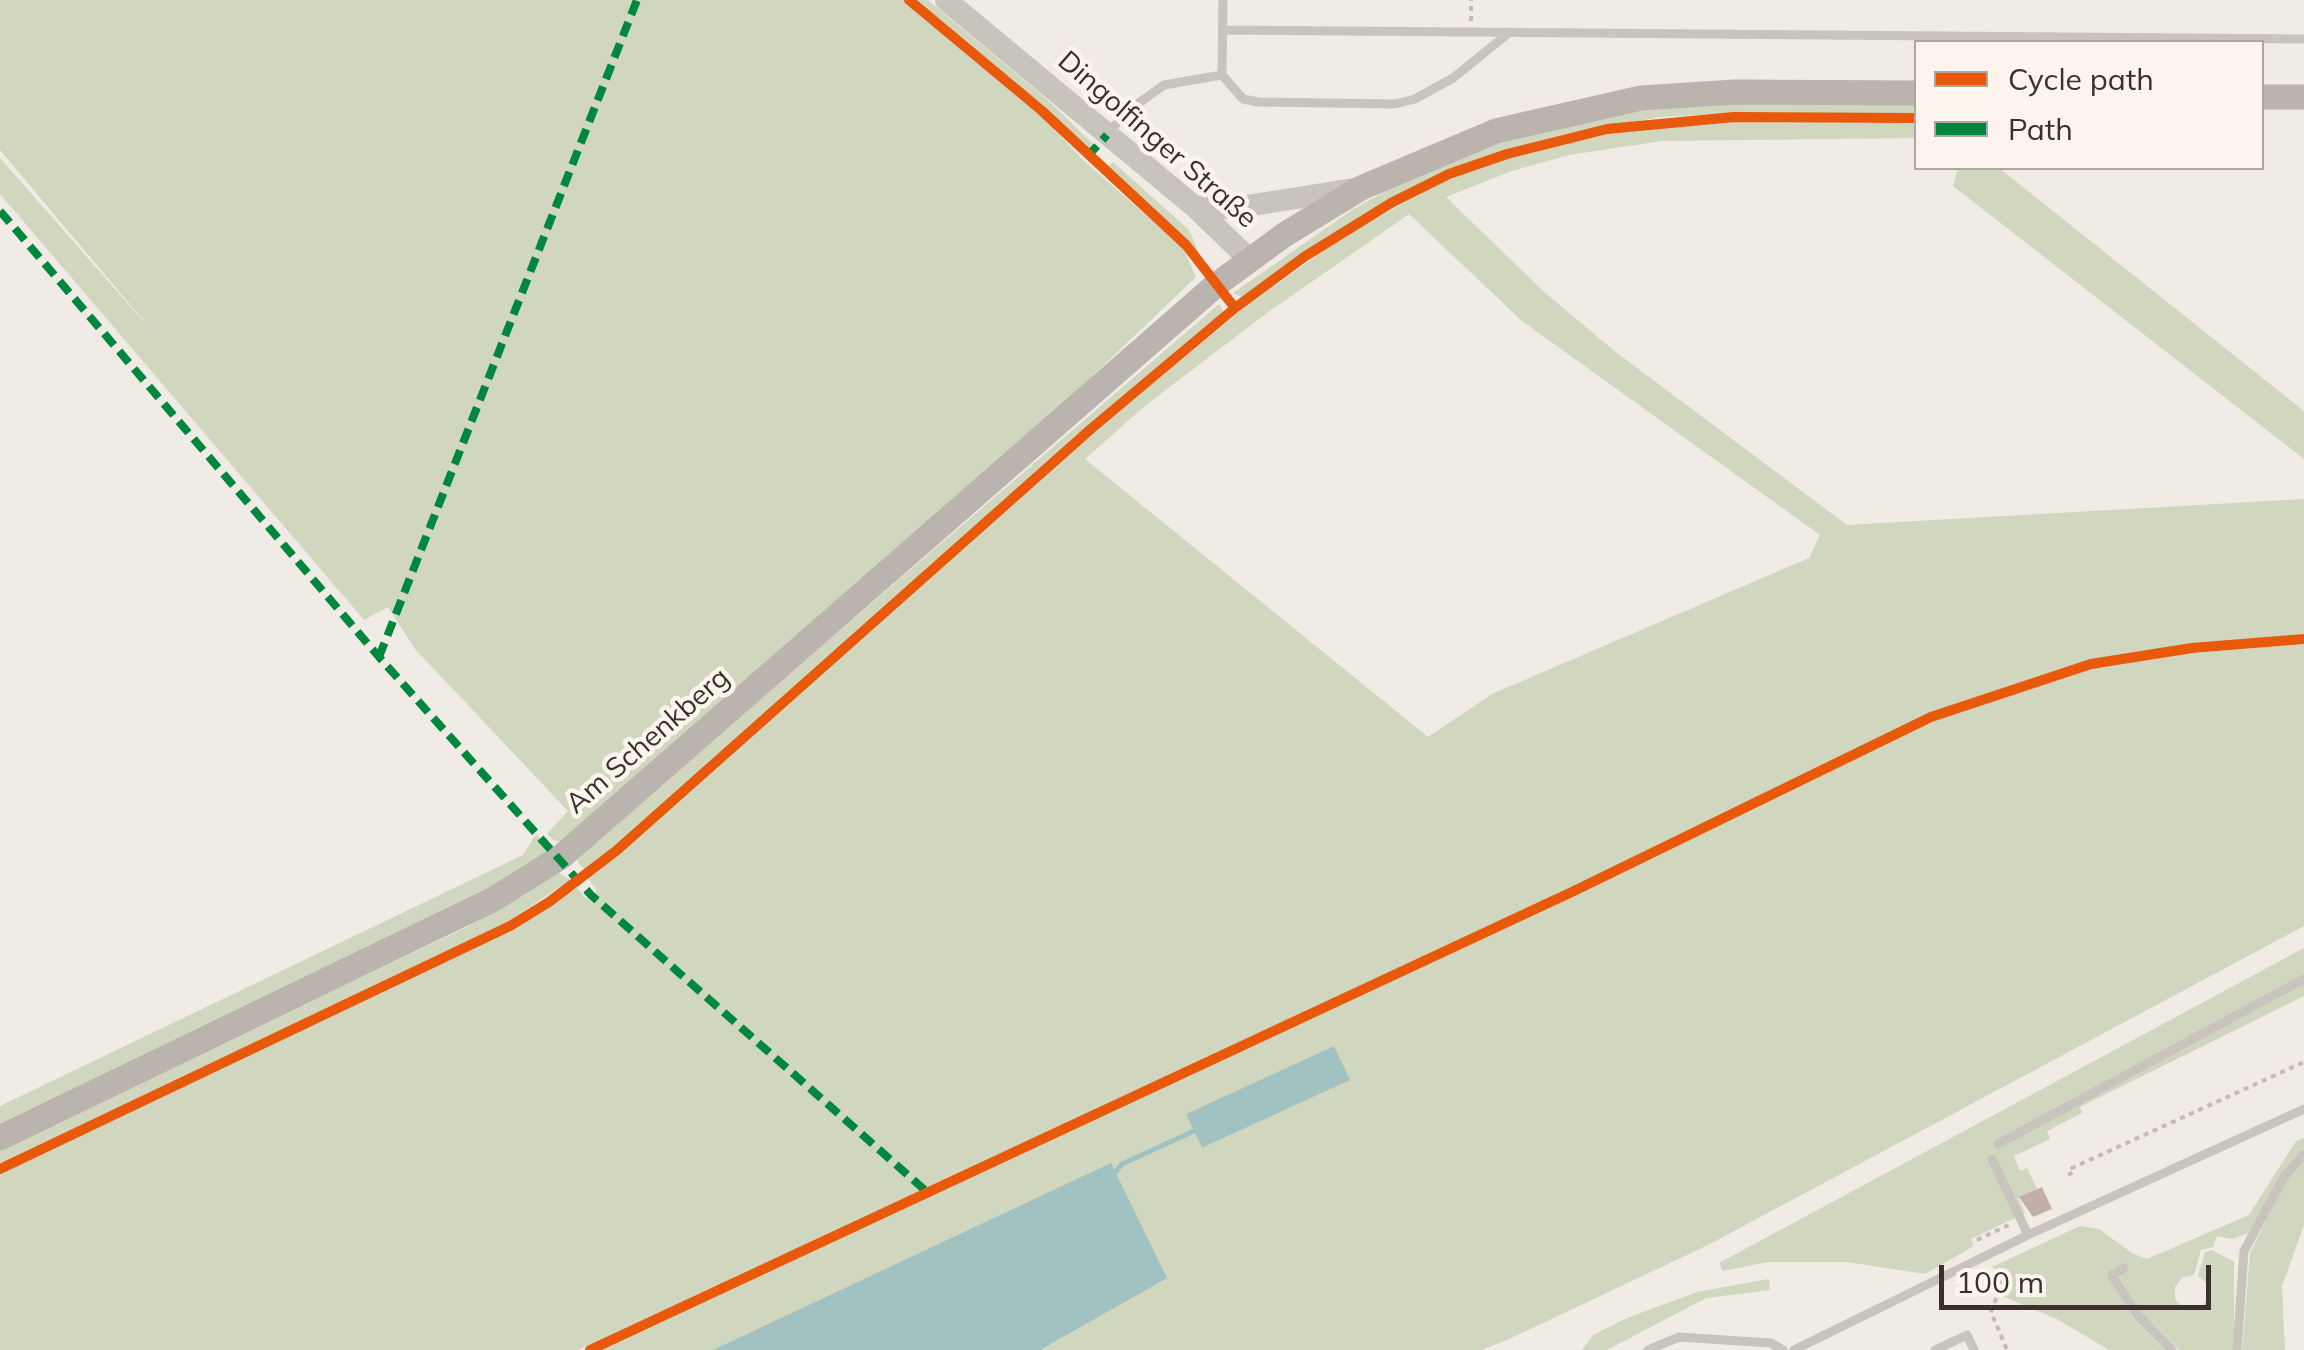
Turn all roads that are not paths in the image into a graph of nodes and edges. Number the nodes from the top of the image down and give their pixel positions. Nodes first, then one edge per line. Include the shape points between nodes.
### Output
1 (946, 0) edge
2 (1223, 0) edge
3 (1222, 30) junction
4 (1512, 30) junction
5 (2304, 39) edge
6 (1222, 75) junction
7 (1914, 93) edge
8 (2264, 97) edge
9 (2304, 97) edge
10 (1108, 135) junction
11 (1360, 188) junction
12 (1196, 207) junction
13 (1249, 259) junction
14 (2304, 979) edge
15 (2304, 1109) edge
16 (0, 1138) edge
17 (1998, 1144) dead end
18 (2304, 1154) edge
19 (1992, 1159) dead end
20 (2028, 1235) junction
21 (2124, 1268) dead end
22 (1648, 1350) edge
23 (1783, 1350) edge
24 (1794, 1350) edge
25 (1936, 1350) edge
26 (1974, 1350) edge
27 (2172, 1350) edge
28 (2238, 1350) edge

1 - 10 street, Dingolfinger Straße
2 - 3 lane
3 - 4 lane
3 - 6 lane
4 - 5 lane
4 - 6 lane via 1434,91 1396,104 1258,102 1243,99
6 - 10 lane via 1164,85 1125,113
7 - 11 main road, Dingolfinger Straße via 1640,98 1496,131
8 - 9 main road
10 - 12 street, Dingolfinger Straße
11 - 12 street via 1234,208
11 - 13 main road, Dingolfinger Straße
12 - 13 street, Dingolfinger Straße
13 - 16 main road, Am Schenkberg via 561,857 492,900
14 - 17 lane
15 - 20 lane
18 - 28 lane via 2244,1251
19 - 20 lane
20 - 24 lane
21 - 27 lane via 2112,1275 2138,1316
22 - 23 lane via 1679,1336 1771,1343
25 - 26 lane via 1967,1335

